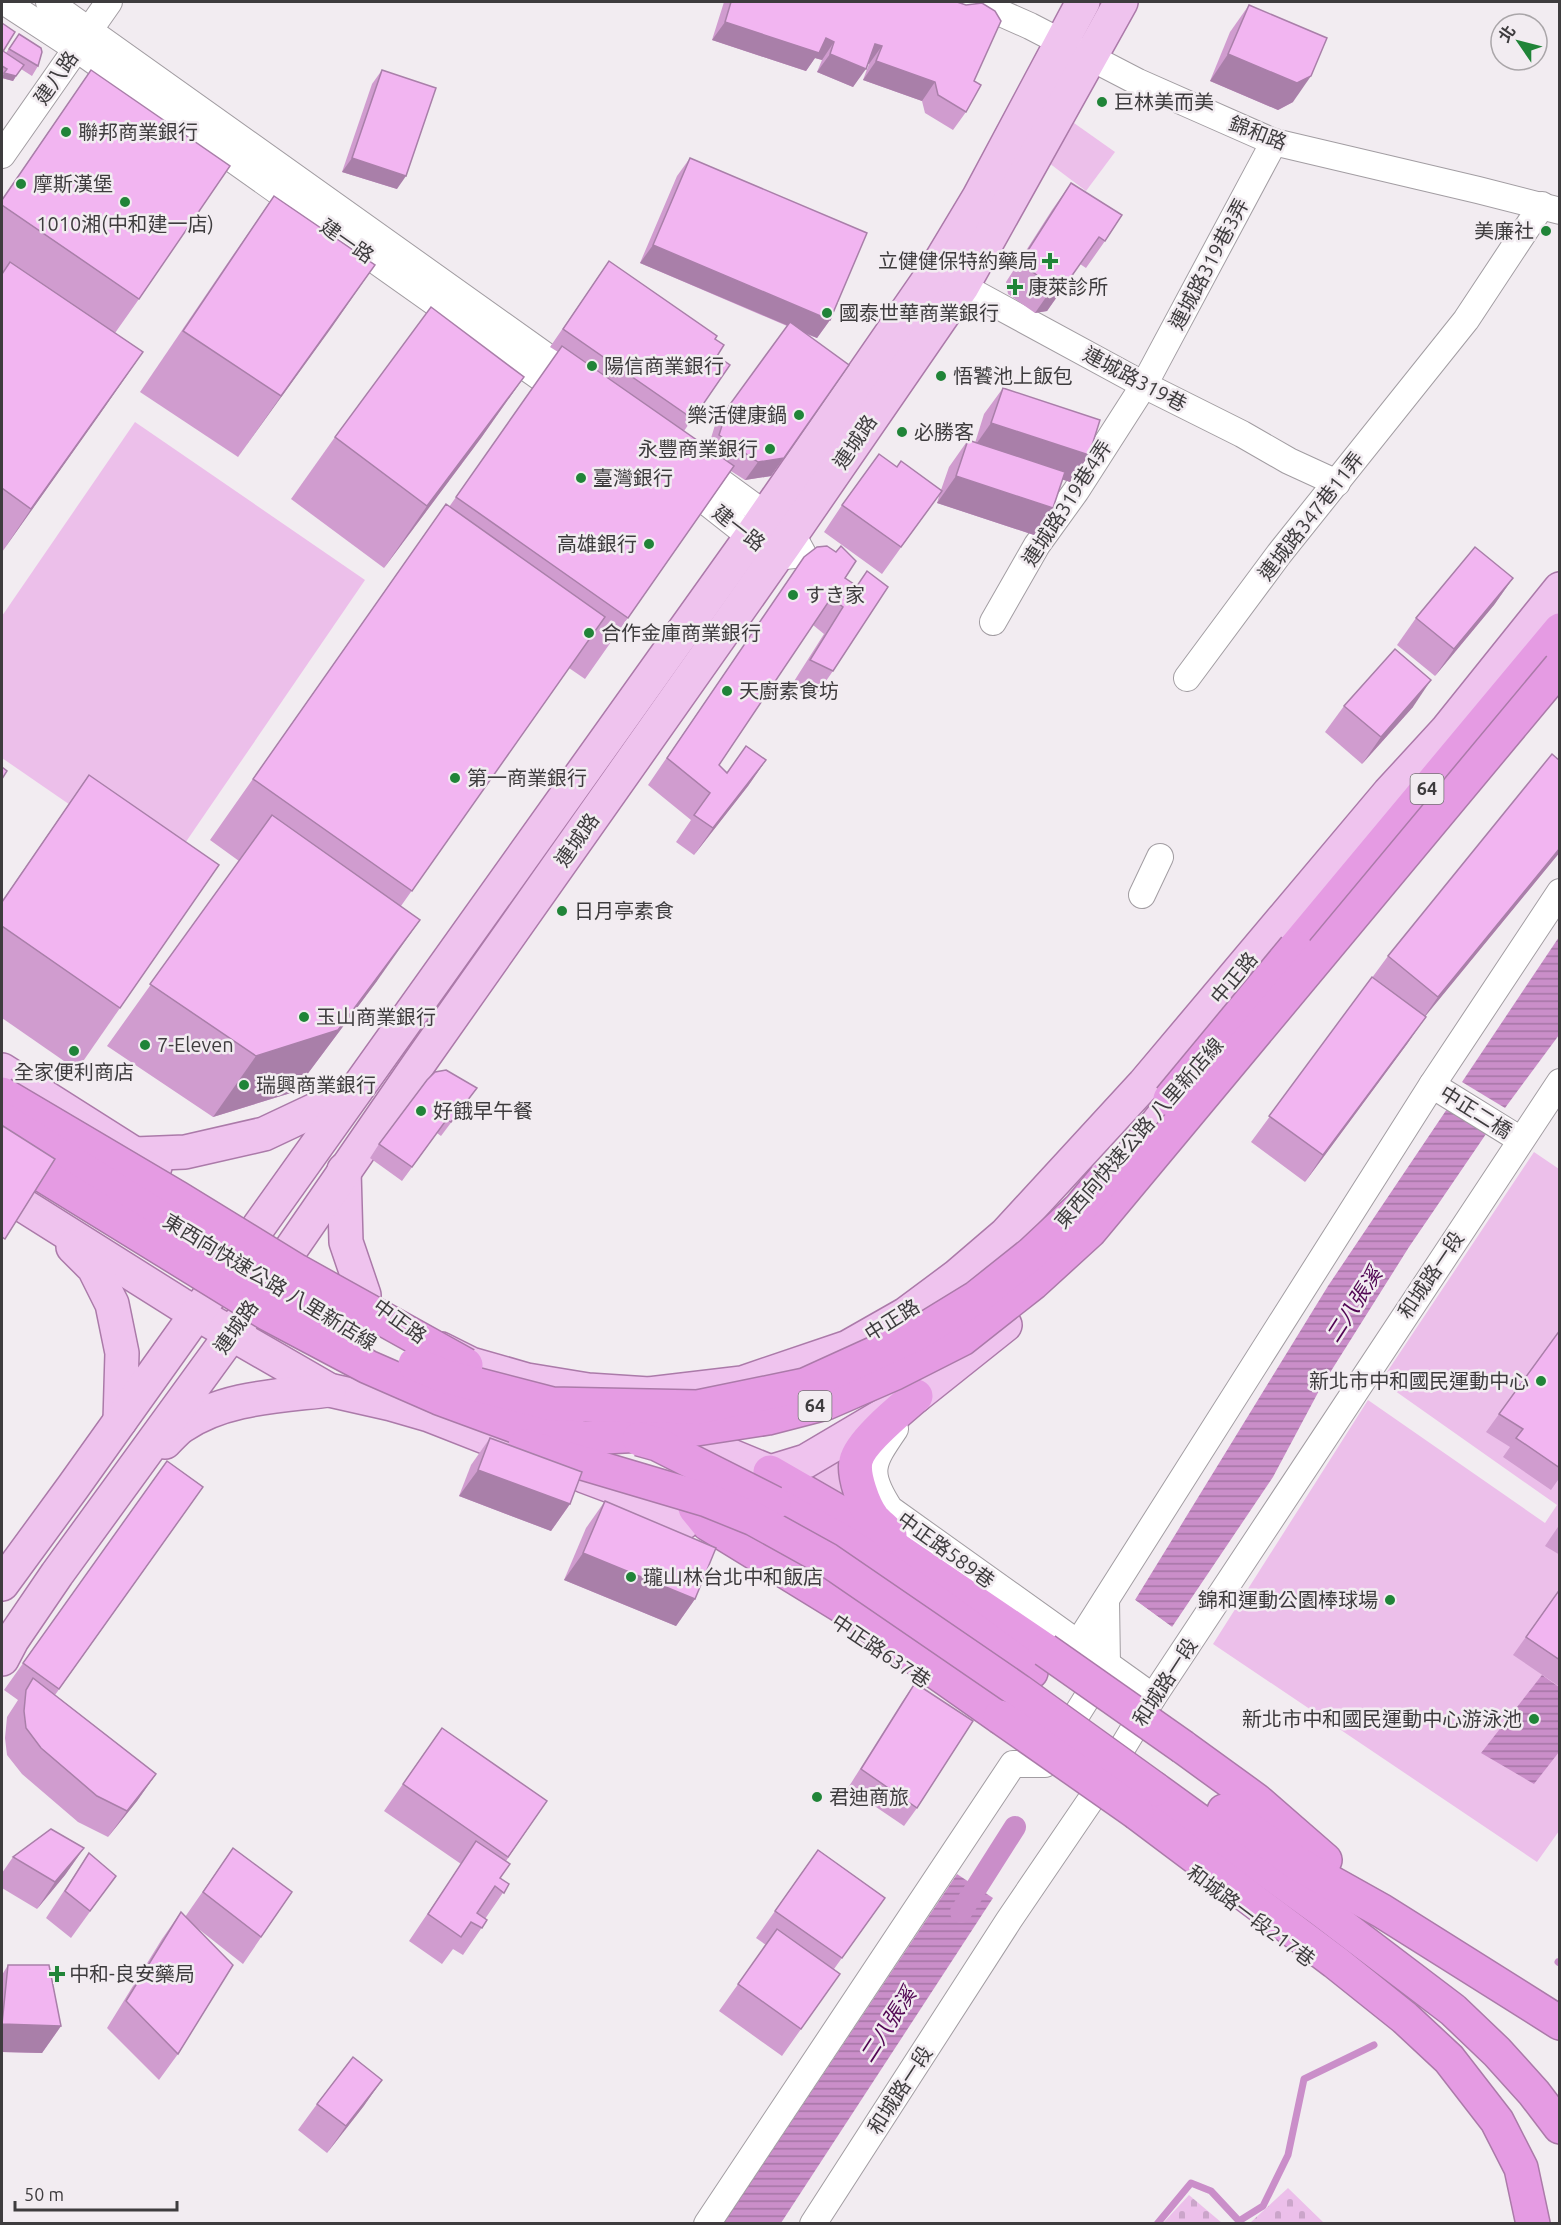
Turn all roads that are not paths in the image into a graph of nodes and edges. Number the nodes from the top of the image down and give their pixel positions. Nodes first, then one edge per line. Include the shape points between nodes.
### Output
1 (5, 2) edge
2 (49, 2) edge
3 (110, 2) edge
4 (976, 2) edge
5 (1083, 2) edge
6 (1121, 2) edge
7 (83, 39) junction
8 (1060, 42) junction
9 (1090, 59) junction
10 (1274, 142) junction
11 (2, 154) edge
12 (1551, 208) edge
13 (948, 279) junction
14 (1144, 385) junction
15 (592, 401) edge
16 (667, 457) edge
17 (1337, 483) junction
18 (758, 527) junction
19 (784, 546) junction
20 (1560, 589) edge
21 (993, 622) dead end
22 (1560, 630) edge
23 (1560, 643) edge
24 (1560, 667) edge
25 (1187, 678) dead end
26 (1560, 680) edge
27 (1560, 687) edge
28 (1473, 746) junction
29 (1449, 809) junction
30 (1160, 857) dead end
31 (1560, 892) edge
32 (1142, 895) dead end
33 (2, 1070) edge
34 (1560, 1082) edge
35 (1432, 1085) junction
36 (354, 1092) junction
37 (2, 1094) edge
38 (2, 1119) edge
39 (2, 1131) edge
40 (1521, 1140) junction
41 (2, 1150) edge
42 (135, 1154) junction
43 (2, 1165) edge
44 (344, 1170) junction
45 (2, 1192) edge
46 (46, 1220) junction
47 (248, 1241) junction
48 (282, 1261) junction
49 (364, 1295) junction
50 (205, 1301) junction
51 (299, 1316) junction
52 (240, 1322) junction
53 (940, 1335) junction
54 (849, 1347) junction
55 (440, 1349) junction
56 (329, 1390) junction
57 (588, 1390) junction
58 (904, 1402) junction
59 (767, 1403) junction
60 (559, 1418) junction
61 (120, 1421) junction
62 (695, 1441) junction
63 (534, 1449) junction
64 (137, 1467) junction
65 (770, 1472) junction
66 (690, 1481) junction
67 (616, 1488) junction
68 (683, 1523) junction
69 (909, 1556) junction
70 (760, 1557) junction
71 (2, 1584) edge
72 (1106, 1600) junction
73 (1077, 1645) junction
74 (2, 1659) edge
75 (1107, 1666) junction
76 (1153, 1697) junction
77 (1045, 1764) junction
78 (1092, 1798) junction
79 (1382, 1911) junction
80 (1560, 2023) edge
81 (1406, 2041) dead end
82 (1560, 2127) edge
83 (707, 2223) edge
84 (813, 2223) edge
85 (1533, 2223) edge

1 - 7 street, 建一路
2 - 7 street, 建一路
3 - 7 street, 建八路
4 - 8 street, 錦和路
5 - 8 main road, 連城路
6 - 9 main road, 連城路
7 - 11 street, 建八路
7 - 15 street, 建一路
8 - 9 street, 錦和路
8 - 13 main road, 連城路 via 979,197
9 - 10 street, 錦和路
9 - 13 main road, 連城路
10 - 12 street, 錦和路
10 - 14 street, 連城路319巷3弄
12 - 17 street, 連城路347巷11弄
13 - 14 street, 連城路319巷
13 - 18 main road, 連城路
13 - 19 main road, 連城路
14 - 17 street, 連城路319巷
14 - 21 street, 連城路319巷4弄 via 1037,545
16 - 18 street, 建一路
17 - 25 street, 連城路347巷11弄
18 - 19 street, 建一路
18 - 36 main road, 連城路
19 - 44 main road, 連城路
20 - 54 main road, 中正路 via 1446,731 1144,1083 1006,1234 906,1314
22 - 38 highway, 東西向快速公路 八里新店線 / 64, bridge via 1080,1208 977,1297 915,1335 805,1385 698,1407 663,1407 552,1404 444,1376 354,1335 284,1295
23 - 28 main road, 中正路
24 - 29 highway, 東西向快速公路 八里新店線 / 64, bridge
26 - 29 highway, bridge
27 - 29 main road
28 - 29 main road
28 - 53 main road, 中正路 via 1227,1036 1099,1197 1029,1267
29 - 41 highway, 東西向快速公路 八里新店線 / 64, bridge via 1090,1231 1033,1283 962,1339 826,1403 768,1418 664,1434 584,1438 515,1426 368,1367 288,1325
29 - 58 main road via 1091,1248 1014,1318
30 - 32 street
31 - 35 street
33 - 42 main road, 中正路
34 - 40 street, 和城路一段
35 - 40 street, 中正二橋
35 - 72 street
36 - 42 main road via 264,1134 185,1152
36 - 47 main road, 連城路
37 - 60 highway, bridge via 297,1271
39 - 51 highway
40 - 76 street, 和城路一段
42 - 47 main road, 中正路
43 - 63 highway via 380,1387
44 - 48 main road, 連城路
44 - 49 main road via 346,1242
45 - 46 main road
46 - 50 main road via 124,1269
46 - 61 main road via 94,1268 112,1304 122,1353
47 - 48 main road, 中正路
47 - 50 main road, 連城路
48 - 49 main road, 中正路
48 - 52 main road, 連城路
48 - 55 main road via 332,1304
49 - 55 main road, 中正路
50 - 52 main road
50 - 61 main road, 連城路
51 - 60 highway via 407,1373 454,1391
51 - 63 highway, bridge via 321,1335 451,1398
52 - 56 main road
52 - 64 main road, 連城路
53 - 58 main road
53 - 59 main road, 中正路 via 842,1381
54 - 57 main road, 中正路 via 742,1383 718,1387 649,1394
54 - 59 main road
55 - 57 main road, 中正路 via 471,1364 527,1380
56 - 64 main road via 251,1399 216,1409 182,1426
56 - 67 main road via 429,1415
57 - 62 main road
58 - 65 main road via 806,1461
58 - 69 highway via 861,1450 856,1461 867,1508
58 - 73 street, 中正路589巷 via 878,1454 874,1472 878,1490 890,1509
59 - 62 main road, 中正路 via 716,1413
60 - 79 highway, bridge via 657,1444 847,1544 937,1603 1298,1864
61 - 71 main road, 連城路
62 - 65 main road
62 - 66 main road
63 - 82 highway, bridge via 707,1500 754,1519 828,1560 1019,1691 1453,2010 1497,2052
64 - 74 main road, 連城路 via 57,1574
65 - 66 main road
65 - 69 highway
66 - 67 main road
66 - 70 highway via 700,1517
67 - 68 main road
68 - 70 highway
68 - 77 street, 中正路637巷 via 871,1644
69 - 79 highway, bridge via 1256,1800
70 - 85 highway, bridge via 848,1610 1137,1814 1406,2018 1449,2059 1497,2121 1521,2168
72 - 73 street
72 - 75 street
73 - 75 street, 中正路589巷
75 - 76 street, 中正路589巷
75 - 77 street
76 - 78 street, 和城路一段
77 - 78 street, 中正路637巷
77 - 83 street via 1013,1764
78 - 81 street, 和城路一段217巷 via 1334,1978
78 - 84 street, 和城路一段
79 - 80 highway

